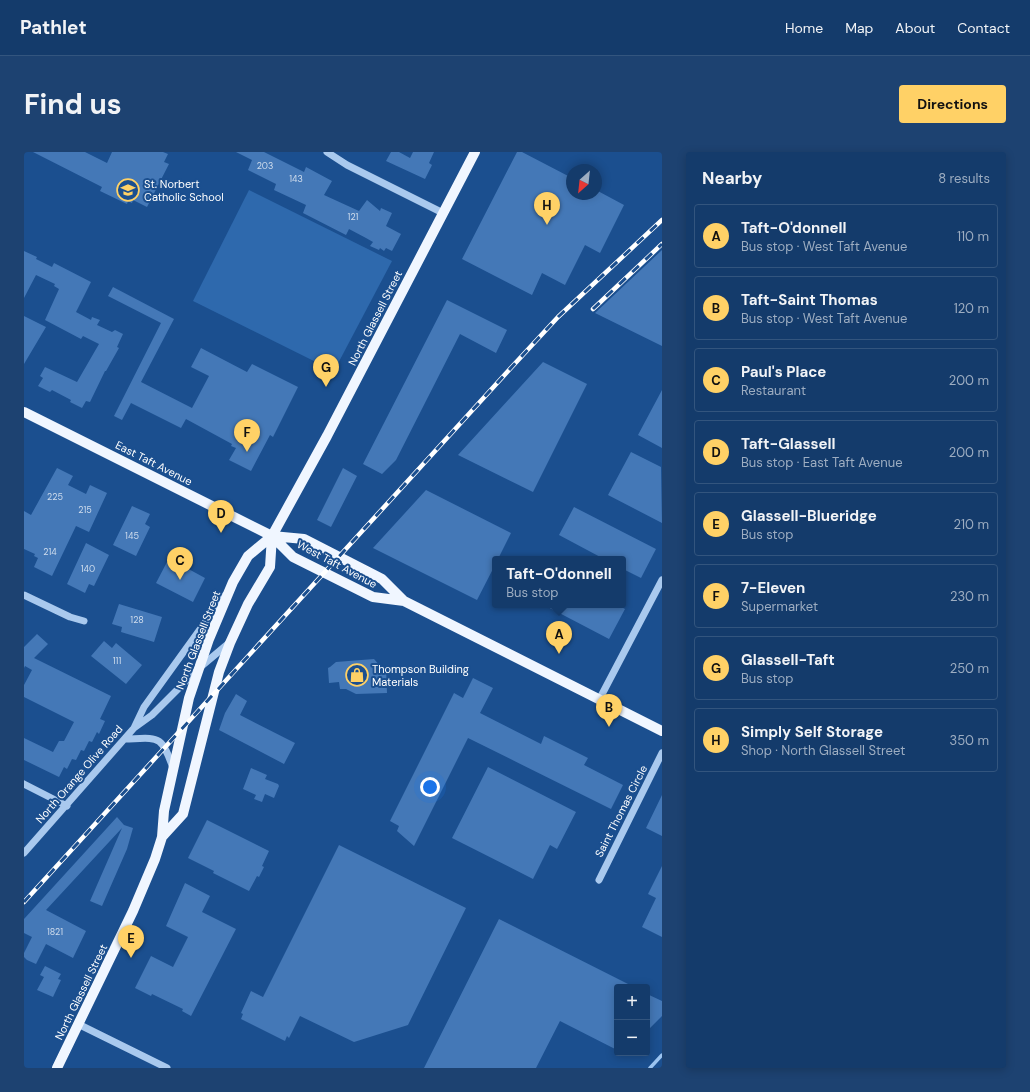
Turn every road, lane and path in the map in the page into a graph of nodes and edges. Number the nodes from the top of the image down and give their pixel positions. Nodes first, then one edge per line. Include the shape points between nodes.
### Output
1 (327, 152) edge
2 (475, 152) edge
3 (443, 213) junction
4 (24, 412) edge
5 (272, 536) junction
6 (662, 580) edge
7 (233, 582) junction
8 (24, 594) edge
9 (404, 601) junction
10 (84, 621) dead end
11 (230, 643) junction
12 (198, 669) junction
13 (599, 700) junction
14 (134, 728) junction
15 (662, 731) edge
16 (124, 739) junction
17 (662, 753) edge
18 (173, 768) junction
19 (24, 784) edge
20 (67, 806) junction
21 (162, 838) junction
22 (24, 853) edge
23 (599, 880) dead end
24 (78, 1024) junction
25 (57, 1068) edge
26 (167, 1068) edge

1 - 3 street
2 - 3 main road, North Glassell Street
3 - 5 main road, North Glassell Street
4 - 5 main road, East Taft Avenue
5 - 7 main road, North Glassell Street via 248,556
5 - 9 main road, West Taft Avenue via 293,557 373,597
5 - 9 main road, West Taft Avenue via 304,539 382,579
5 - 11 main road, North Glassell Street via 270,566
6 - 13 street
7 - 12 main road, North Glassell Street
7 - 14 street, North Orange Olive Road via 144,707
8 - 10 street via 70,617
9 - 13 main road, West Taft Avenue
11 - 12 street, North Orange Olive Road
11 - 21 main road, North Glassell Street via 212,694 183,814
12 - 14 street, North Orange Olive Road via 152,715
12 - 18 main road, North Glassell Street
13 - 15 main road, West Taft Avenue
14 - 16 street, North Orange Olive Road
16 - 18 street via 159,740 166,749
16 - 20 street, North Orange Olive Road
17 - 23 street, Saint Thomas Circle
18 - 21 main road, North Glassell Street via 164,811
19 - 20 street
20 - 22 street, North Orange Olive Road
21 - 24 main road, North Glassell Street via 133,912
24 - 25 main road, North Glassell Street
24 - 26 street

